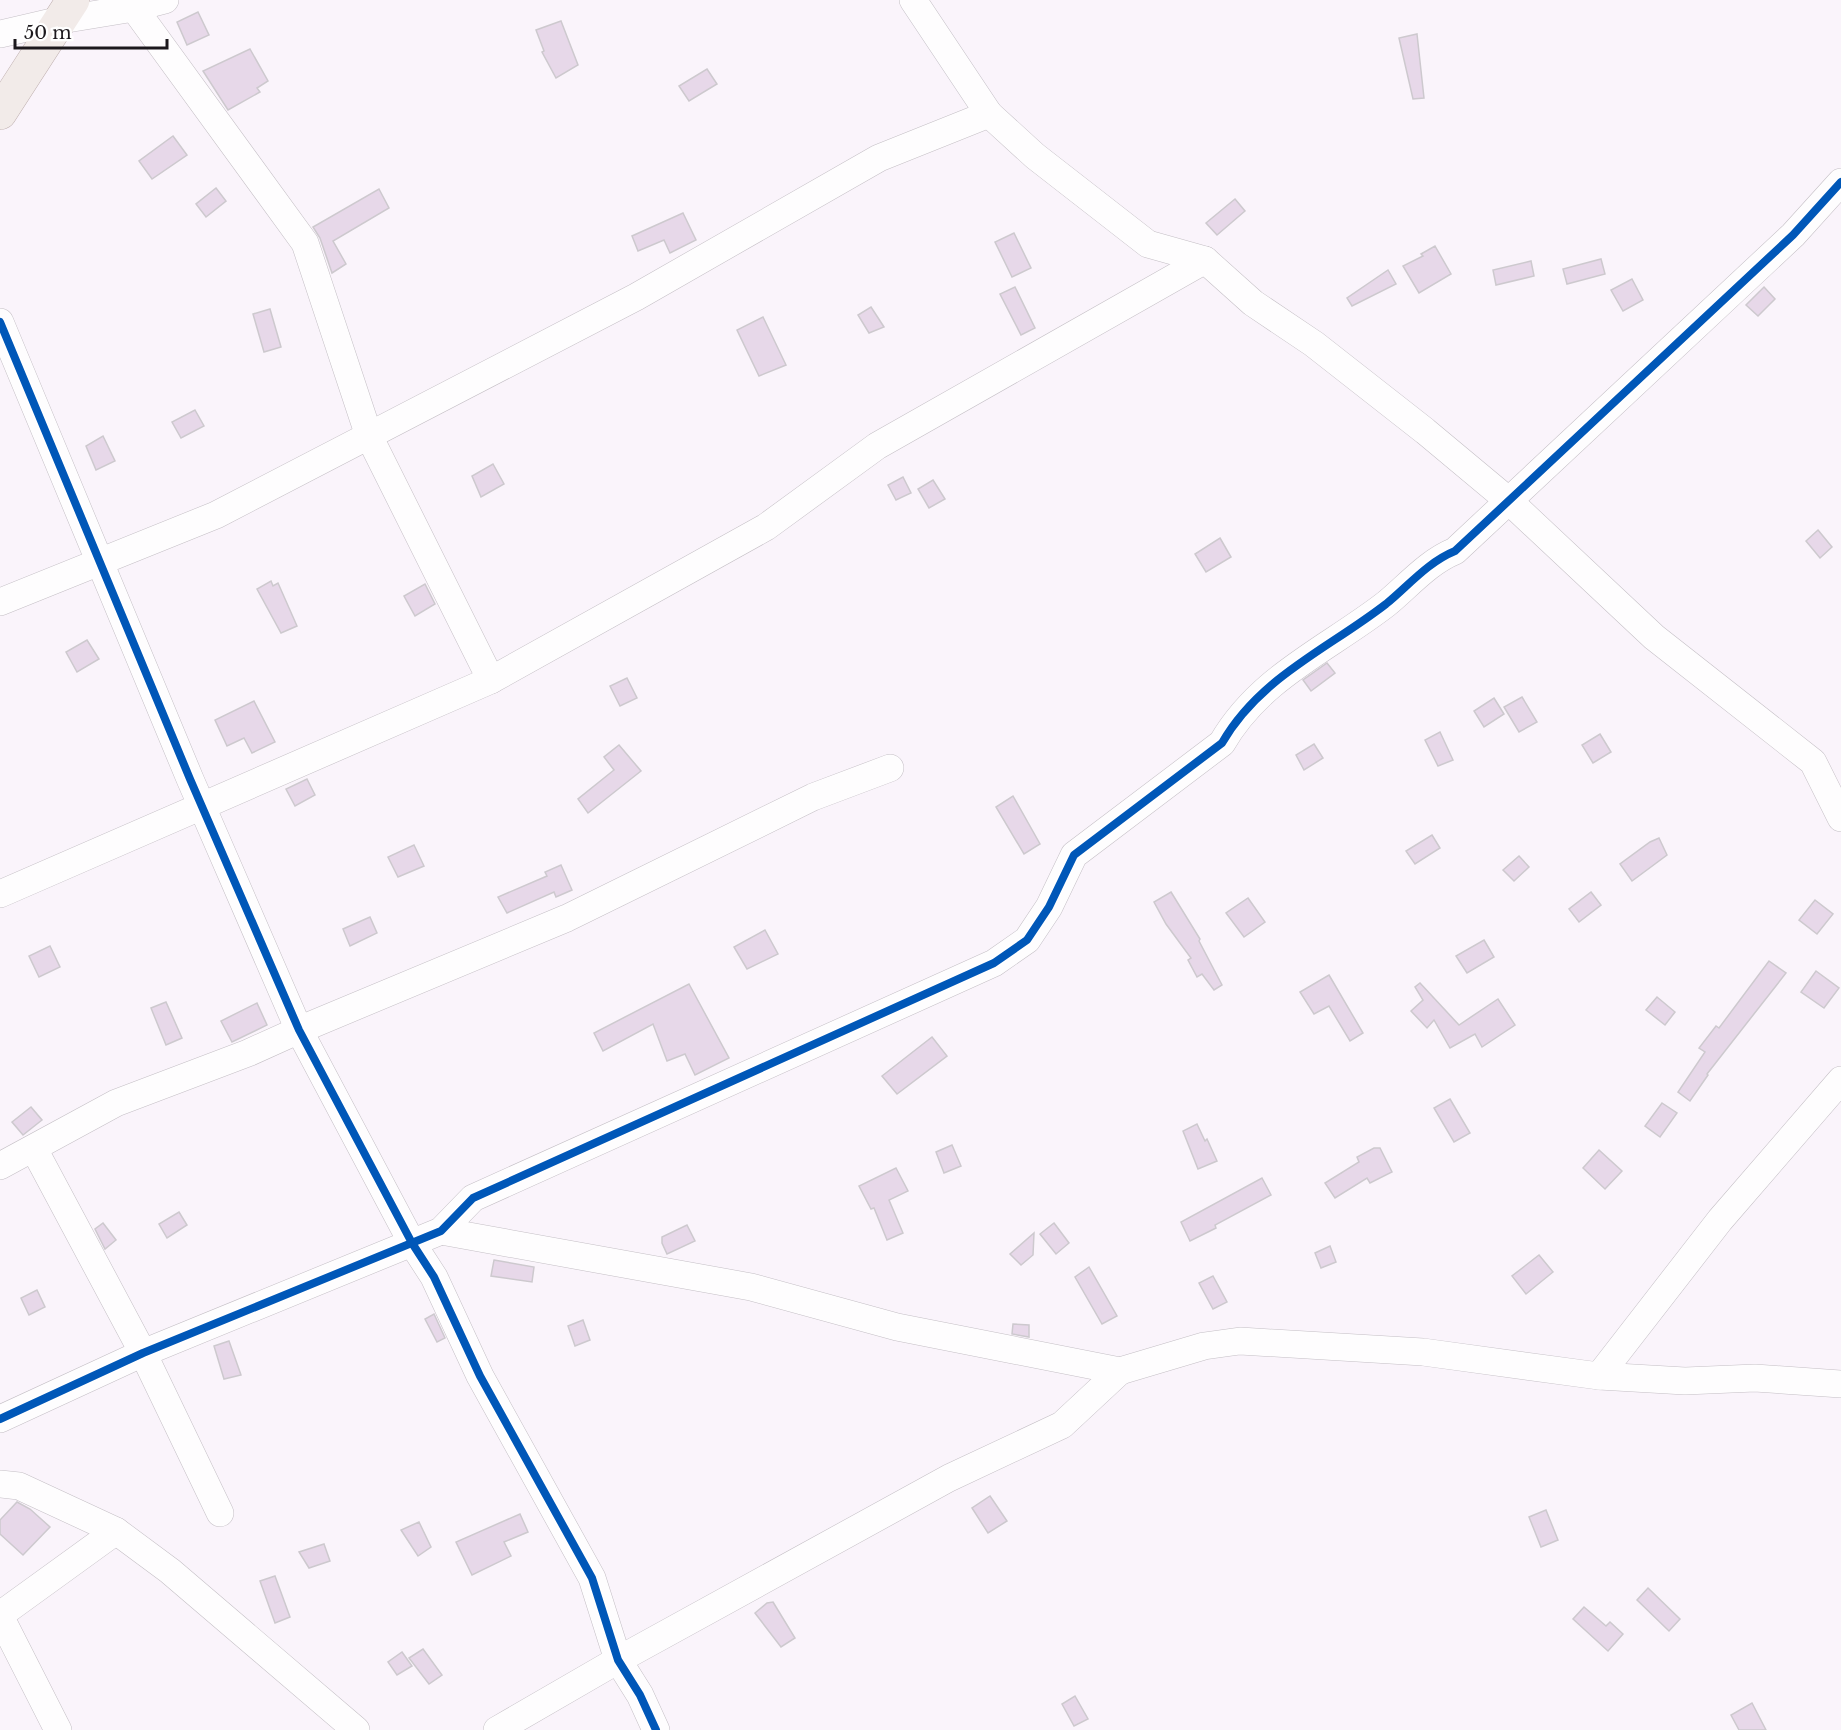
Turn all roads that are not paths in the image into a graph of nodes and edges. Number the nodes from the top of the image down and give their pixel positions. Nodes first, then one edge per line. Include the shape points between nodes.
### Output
1 (165, 0) edge
2 (913, 0) edge
3 (134, 8) junction
4 (67, 10) edge
5 (0, 34) edge
6 (0, 113) edge
7 (989, 114) junction
8 (1841, 182) edge
9 (1205, 260) junction
10 (0, 322) edge
11 (369, 436) junction
12 (1509, 501) junction
13 (100, 562) junction
14 (0, 602) edge
15 (491, 680) junction
16 (890, 768) dead end
17 (202, 805) junction
18 (1841, 818) edge
19 (0, 894) edge
20 (299, 1030) junction
21 (1841, 1080) edge
22 (34, 1149) junction
23 (0, 1166) edge
24 (441, 1231) junction
25 (412, 1242) junction
26 (143, 1353) junction
27 (1120, 1371) junction
28 (1599, 1377) junction
29 (1841, 1384) edge
30 (0, 1419) edge
31 (0, 1484) edge
32 (220, 1513) dead end
33 (116, 1531) junction
34 (0, 1615) edge
35 (618, 1660) junction
36 (58, 1730) edge
37 (356, 1730) edge
38 (497, 1730) edge
39 (656, 1730) edge

1 - 3 street
2 - 7 street
3 - 4 street
3 - 11 street via 305,243
4 - 5 street
4 - 6 main road
7 - 9 street via 1035,156 1148,244
7 - 11 street via 879,158 636,297
8 - 12 street via 1793,235
9 - 12 street via 1253,303 1342,366
9 - 15 street via 877,446 766,527
10 - 13 street
11 - 13 street via 216,515
11 - 15 street
12 - 18 street via 1654,638 1813,762
12 - 24 street via 1455,551 1440,557 1384,605 1280,677 1234,723 1222,743 1074,855 1049,907 1027,940 994,963 474,1197
13 - 14 street
13 - 17 street
15 - 17 street
16 - 20 street via 813,797 567,918
17 - 19 street
17 - 20 street
20 - 22 street via 116,1103
20 - 25 street
21 - 28 street via 1720,1220
22 - 23 street
22 - 26 street
24 - 25 street
24 - 27 street via 751,1287 897,1327
25 - 26 street
25 - 35 street via 434,1277 480,1376 592,1578
26 - 30 street
26 - 32 street
27 - 28 street via 1204,1346 1240,1341 1423,1352
27 - 35 street via 1062,1425 949,1478
28 - 29 street via 1684,1381 1755,1378
31 - 33 street via 19,1486
33 - 34 street
33 - 37 street
34 - 36 street
35 - 38 street
35 - 39 street

